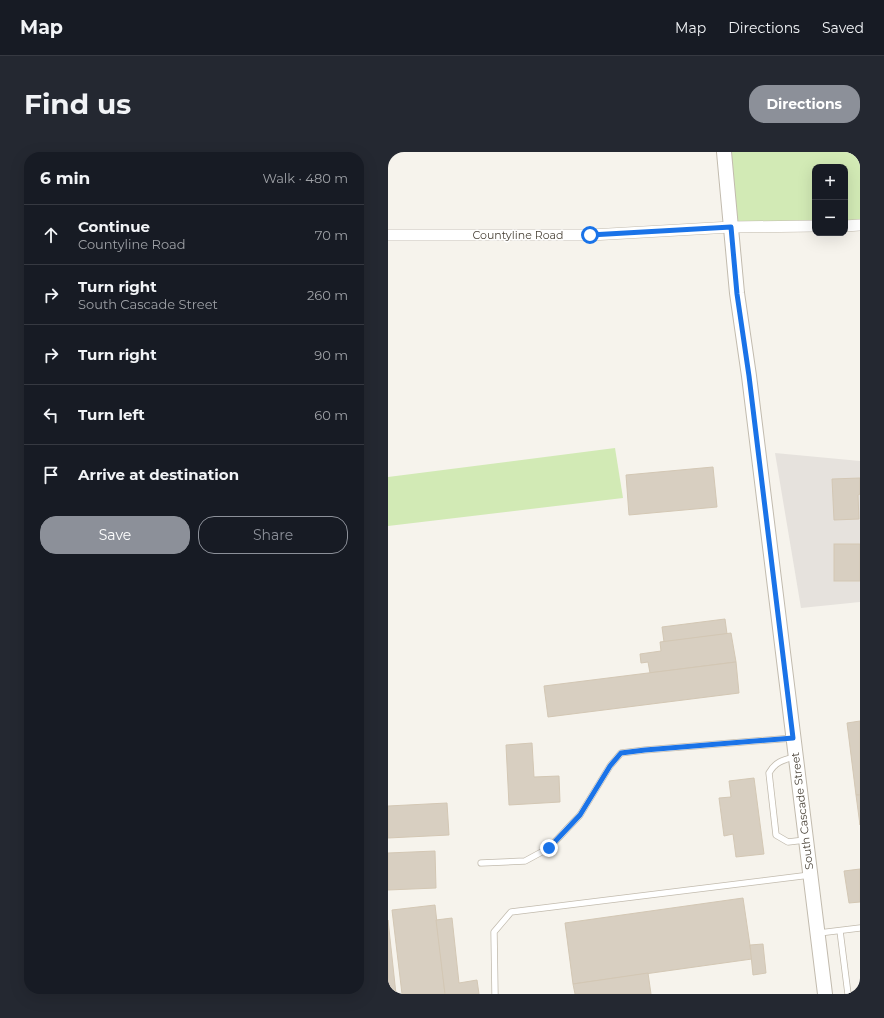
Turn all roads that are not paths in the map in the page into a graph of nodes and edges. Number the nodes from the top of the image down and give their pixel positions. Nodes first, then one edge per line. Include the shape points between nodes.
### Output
1 (724, 152) edge
2 (860, 225) edge
3 (812, 226) edge
4 (848, 226) edge
5 (731, 227) junction
6 (388, 235) edge
7 (793, 738) junction
8 (795, 756) junction
9 (806, 840) junction
10 (481, 863) dead end
11 (810, 875) junction
12 (860, 928) edge
13 (840, 930) junction
14 (818, 933) junction
15 (495, 994) edge
16 (825, 994) edge
17 (848, 994) edge

1 - 5 street, South Cascade Street
2 - 4 street
3 - 5 street, Countyline Road
5 - 6 street, Countyline Road via 590,235
5 - 7 street, South Cascade Street via 737,294
7 - 8 street, South Cascade Street
7 - 10 lane via 621,753 610,766 580,815 549,848 525,861
8 - 9 street, South Cascade Street
8 - 9 lane via 773,765 769,773 776,835 788,842
9 - 11 street, South Cascade Street
11 - 14 street, South Cascade Street
11 - 15 lane via 512,912 494,932
12 - 13 lane
13 - 14 lane
13 - 17 lane
14 - 16 street, South Cascade Street

